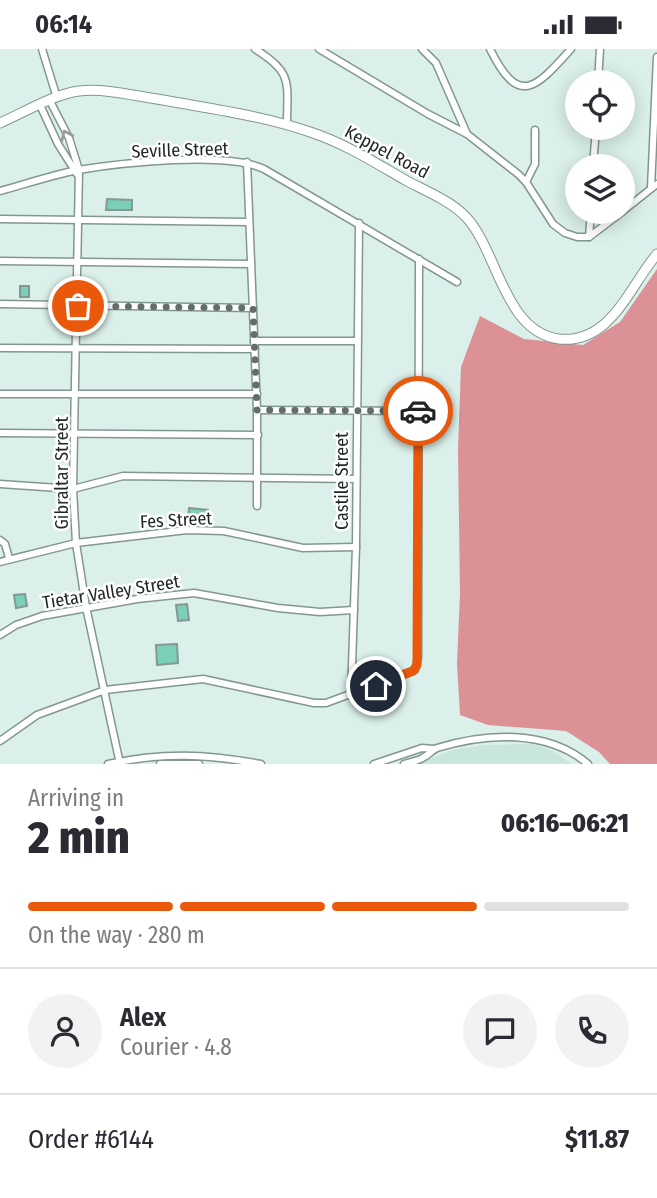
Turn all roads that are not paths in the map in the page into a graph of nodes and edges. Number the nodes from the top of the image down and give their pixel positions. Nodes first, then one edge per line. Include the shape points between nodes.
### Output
1 (42, 49) edge
2 (319, 49) edge
3 (422, 49) edge
4 (490, 49) edge
5 (572, 49) edge
6 (600, 49) edge
7 (258, 50) edge
8 (657, 57) edge
9 (599, 70) edge
10 (53, 99) junction
11 (40, 105) junction
12 (0, 123) edge
13 (287, 125) junction
14 (535, 130) dead end
15 (467, 134) junction
16 (247, 162) junction
17 (78, 173) junction
18 (526, 182) junction
19 (654, 186) edge
20 (0, 191) edge
21 (635, 202) edge
22 (0, 219) edge
23 (79, 220) junction
24 (249, 222) junction
25 (359, 223) junction
26 (590, 224) edge
27 (607, 224) edge
28 (589, 237) junction
29 (657, 254) edge
30 (419, 259) junction
31 (0, 261) edge
32 (78, 264) junction
33 (251, 264) junction
34 (457, 282) dead end
35 (0, 304) edge
36 (78, 306) junction
37 (253, 308) junction
38 (357, 341) junction
39 (255, 345) junction
40 (0, 348) edge
41 (77, 350) junction
42 (0, 394) edge
43 (257, 394) junction
44 (76, 395) junction
45 (257, 410) junction
46 (356, 411) junction
47 (418, 411) junction
48 (0, 433) edge
49 (75, 435) junction
50 (258, 436) junction
51 (258, 477) junction
52 (356, 479) junction
53 (0, 484) edge
54 (74, 489) junction
55 (257, 506) dead end
56 (0, 540) edge
57 (76, 543) junction
58 (356, 547) junction
59 (9, 558) junction
60 (0, 562) edge
61 (86, 607) junction
62 (354, 610) junction
63 (0, 635) edge
64 (106, 690) junction
65 (351, 696) junction
66 (0, 741) edge
67 (434, 749) junction
68 (119, 763) edge
69 (108, 764) edge
70 (160, 764) edge
71 (199, 764) edge
72 (261, 764) edge
73 (374, 764) edge
74 (404, 764) edge
75 (588, 764) edge

1 - 10 street
2 - 15 street
3 - 15 street via 436,63
4 - 5 street via 508,80 524,86 545,78
6 - 9 street
7 - 13 street via 282,69
8 - 19 street
10 - 11 street, Keppel Road
10 - 13 street, Keppel Road via 78,91 107,91
17 -> 10 street
11 - 12 street, Keppel Road
11 - 17 street
13 - 29 street, Keppel Road via 344,146 459,211 474,228 522,318 547,336 579,338 600,329
14 - 18 street via 535,164
15 - 18 street
16 - 17 street, Seville Street via 173,161
16 - 24 street
16 - 25 street, Seville Street
17 - 20 street, Seville Street
17 - 23 street, Gibraltar Street
18 - 28 street via 553,224 571,236
19 - 21 street
22 - 23 street
23 - 24 street
23 - 32 street, Gibraltar Street
24 - 33 street
25 - 30 street, Seville Street
25 - 38 street, Castile Street
26 - 28 street
27 - 28 street
30 - 34 street, Seville Street
30 - 47 street
31 - 32 street
32 - 33 street
32 - 36 street, Gibraltar Street
33 - 37 street
35 - 36 street
36 - 37 street
36 - 41 street, Gibraltar Street
37 - 39 street
38 - 39 street
38 - 46 street, Castile Street
39 - 41 street
39 - 43 street
40 - 41 street
41 - 44 street, Gibraltar Street
42 - 44 street
43 - 44 street
43 - 45 street
44 - 49 street, Gibraltar Street
45 - 46 street
45 - 50 street
46 - 47 street
46 - 52 street, Castile Street
47 - 65 street via 417,667
48 - 49 street
49 - 50 street
49 - 54 street, Gibraltar Street
50 - 51 street
51 - 52 street
51 - 54 street via 123,476
51 - 55 street
52 - 58 street, Castile Street
53 - 54 street
54 - 57 street, Gibraltar Street
56 - 59 street
57 - 58 street, Fes Street via 200,530 296,547
57 - 59 street, Fes Street
57 - 61 street, Gibraltar Street
58 - 62 street, Castile Street
59 - 60 street, Fes Street
61 - 62 street, Tietar Valley Street via 194,593 320,613
61 - 63 street, Tietar Valley Street via 42,616
61 - 64 street, Gibraltar Street
62 - 65 street, Castile Street
64 - 65 street via 203,679 314,703
64 - 66 street via 37,715
64 - 68 street, Gibraltar Street
67 - 73 street via 422,748
67 - 74 street
67 - 75 street via 477,739 533,739 567,750
68 - 69 street
68 - 72 street via 176,754
70 - 71 street

